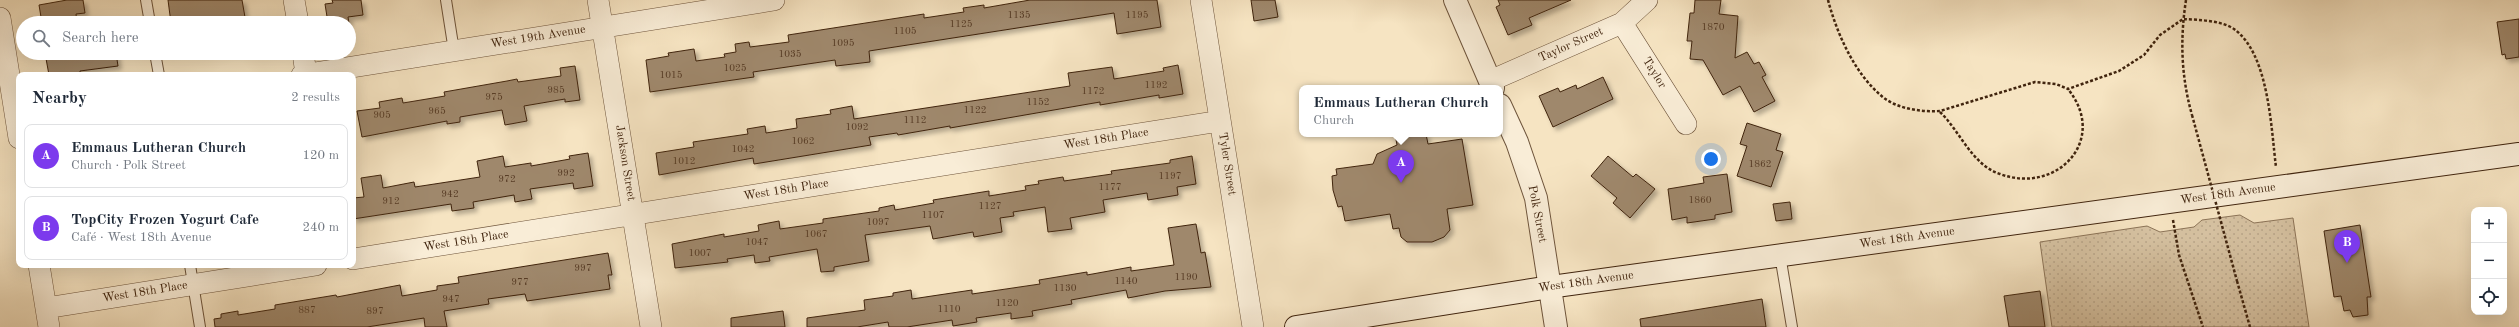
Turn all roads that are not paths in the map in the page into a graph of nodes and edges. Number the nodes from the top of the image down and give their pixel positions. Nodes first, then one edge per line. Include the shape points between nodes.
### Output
1 (146, 0) edge
2 (294, 0) edge
3 (446, 0) edge
4 (598, 0) edge
5 (774, 0) edge
6 (1201, 0) edge
7 (1455, 0) edge
8 (1646, 0) edge
9 (749, 2) edge
10 (149, 16) edge
11 (297, 16) edge
12 (0, 18) edge
13 (1622, 23) junction
14 (603, 27) junction
15 (454, 51) junction
16 (156, 60) edge
17 (303, 60) edge
18 (158, 72) edge
19 (304, 72) edge
20 (323, 72) edge
21 (1491, 84) edge
22 (1503, 112) edge
23 (1220, 121) junction
24 (1686, 124) dead end
25 (14, 126) edge
26 (2519, 154) edge
27 (633, 215) junction
28 (1780, 255) junction
29 (356, 259) edge
30 (39, 268) edge
31 (279, 268) edge
32 (192, 275) edge
33 (1550, 287) junction
34 (47, 317) edge
35 (200, 327) edge
36 (650, 327) edge
37 (1253, 327) edge
38 (1296, 327) edge
39 (1556, 327) edge
40 (1792, 327) edge

1 - 10 lane
2 - 11 street
3 - 15 lane
4 - 14 street, Jackson Street
5 - 9 street, West 19th Avenue
6 - 23 street, Tyler Street
7 - 21 main road
8 - 13 street, Taylor Street
9 - 14 street, West 19th Avenue
12 - 25 street
13 - 21 street, Taylor Street
13 - 24 street, Taylor
14 - 15 street, West 19th Avenue
14 - 27 street, Jackson Street
15 - 20 street, West 19th Avenue
16 - 18 lane
17 - 19 street
22 - 33 main road, Polk Street via 1536,198
23 - 27 street, West 18th Place
23 - 37 street, Tyler Street
26 - 28 main road, West 18th Avenue
27 - 29 street, West 18th Place
27 - 36 street, Jackson Street
28 - 33 main road, West 18th Avenue
28 - 40 lane
30 - 34 street
31 - 32 street, West 18th Place
32 - 34 street, West 18th Place
32 - 35 lane
33 - 38 main road, West 18th Avenue
33 - 39 main road, Polk Street

